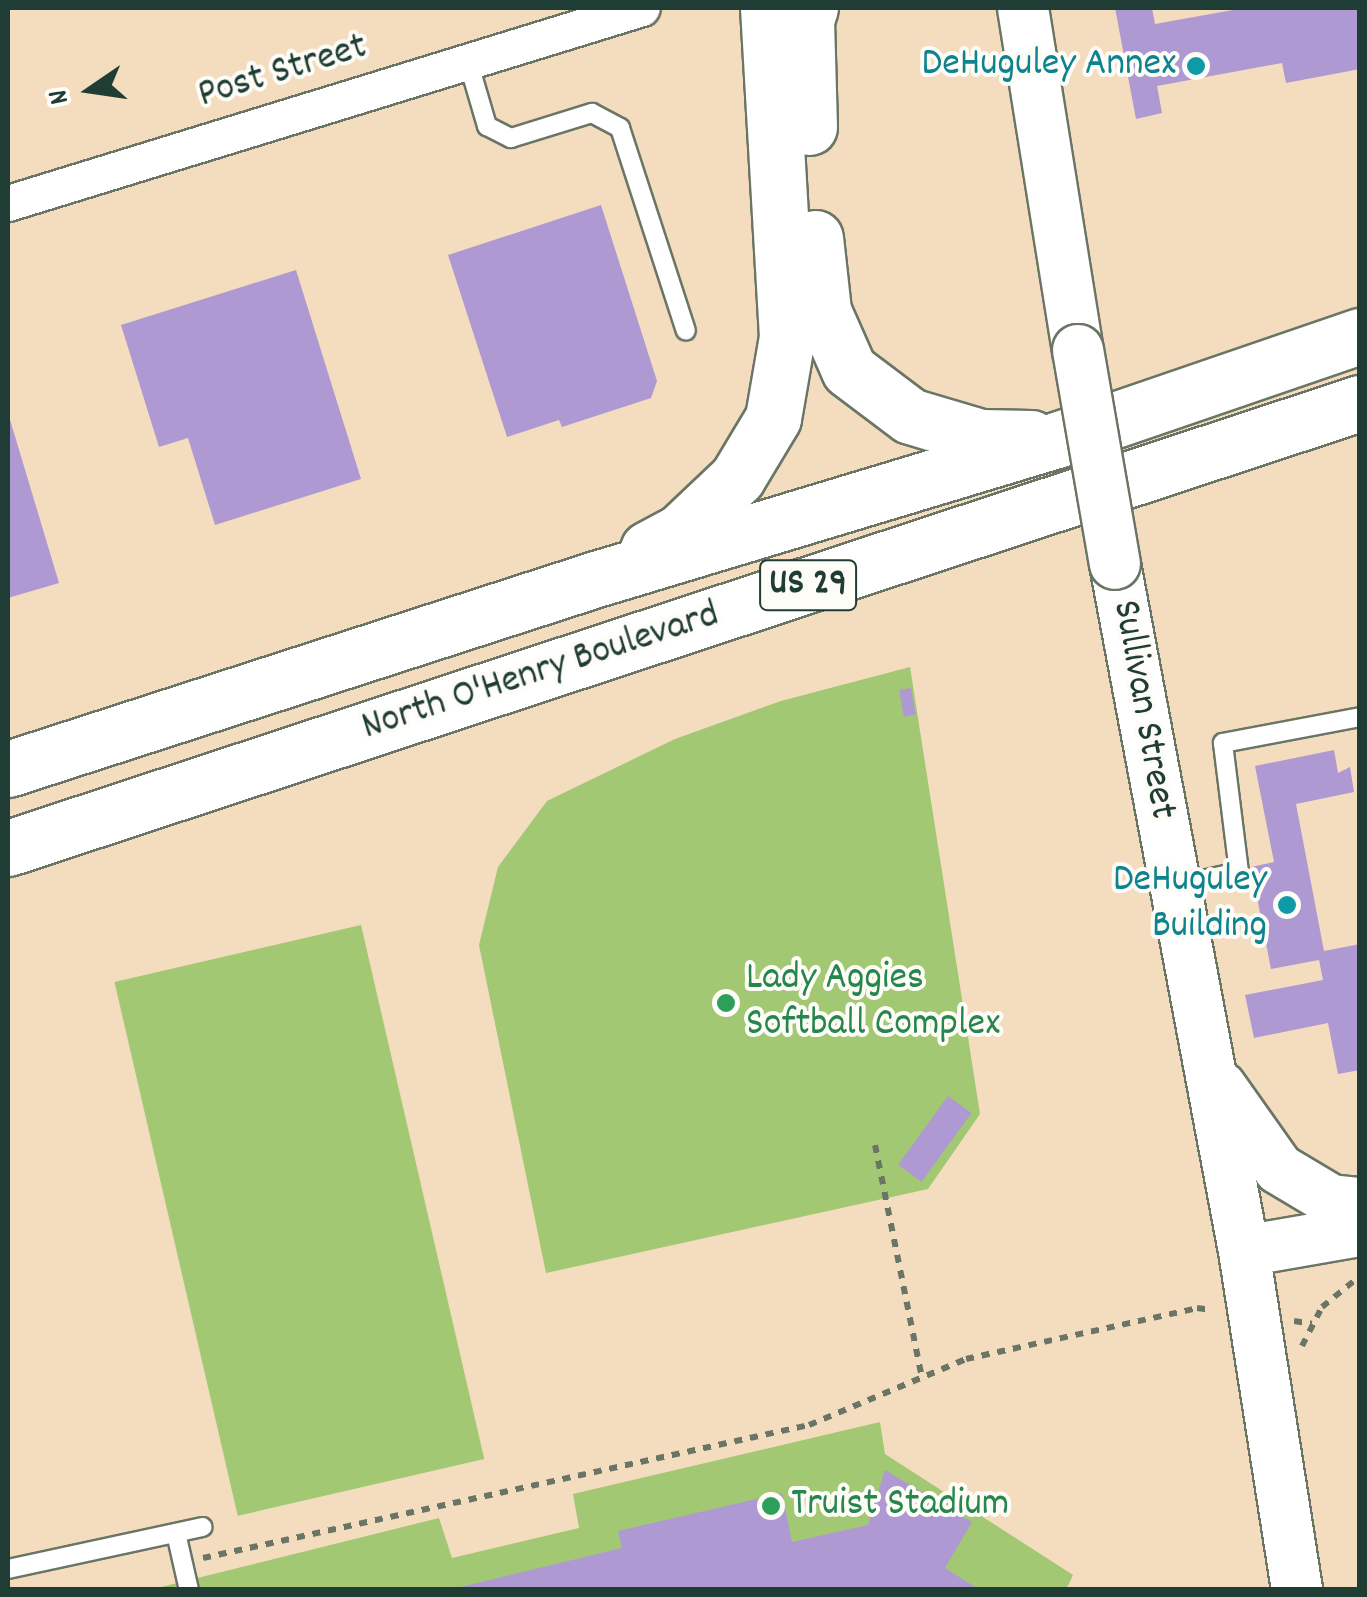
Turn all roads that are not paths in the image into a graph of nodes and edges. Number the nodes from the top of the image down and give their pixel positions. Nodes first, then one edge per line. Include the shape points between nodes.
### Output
1 (642, 8) edge
2 (768, 8) edge
3 (810, 8) edge
4 (1023, 8) edge
5 (468, 61) junction
6 (8, 202) edge
7 (686, 331) dead end
8 (1360, 336) edge
9 (1360, 403) edge
10 (1059, 439) junction
11 (596, 578) junction
12 (1360, 718) edge
13 (8, 769) edge
14 (8, 848) edge
15 (1174, 886) junction
16 (1209, 1066) junction
17 (1360, 1202) edge
18 (1360, 1231) edge
19 (1244, 1250) junction
20 (203, 1527) dead end
21 (176, 1533) junction
22 (8, 1570) edge
23 (189, 1590) edge
24 (1297, 1590) edge

1 - 5 street, Post Street
2 - 11 highway via 787,337 773,418 738,478 680,532
3 - 10 highway via 812,211 823,311 849,370 910,416 982,437
4 - 15 street, Sullivan Street, bridge
5 - 6 street, Post Street
5 - 7 lane via 487,126 511,138 592,113 620,128
8 - 10 highway, North O'Henry Boulevard / US 29
9 - 14 highway, North O'Henry Boulevard / US 29
10 - 11 highway, North O'Henry Boulevard / US 29
11 - 13 highway, North O'Henry Boulevard / US 29
12 - 15 lane via 1223,743 1239,872
15 - 16 street, Sullivan Street
16 - 17 street via 1279,1169 1331,1200
16 - 19 street, Sullivan Street
18 - 19 street
19 - 24 street, Sullivan Street
20 - 21 lane
21 - 22 lane
21 - 23 lane

